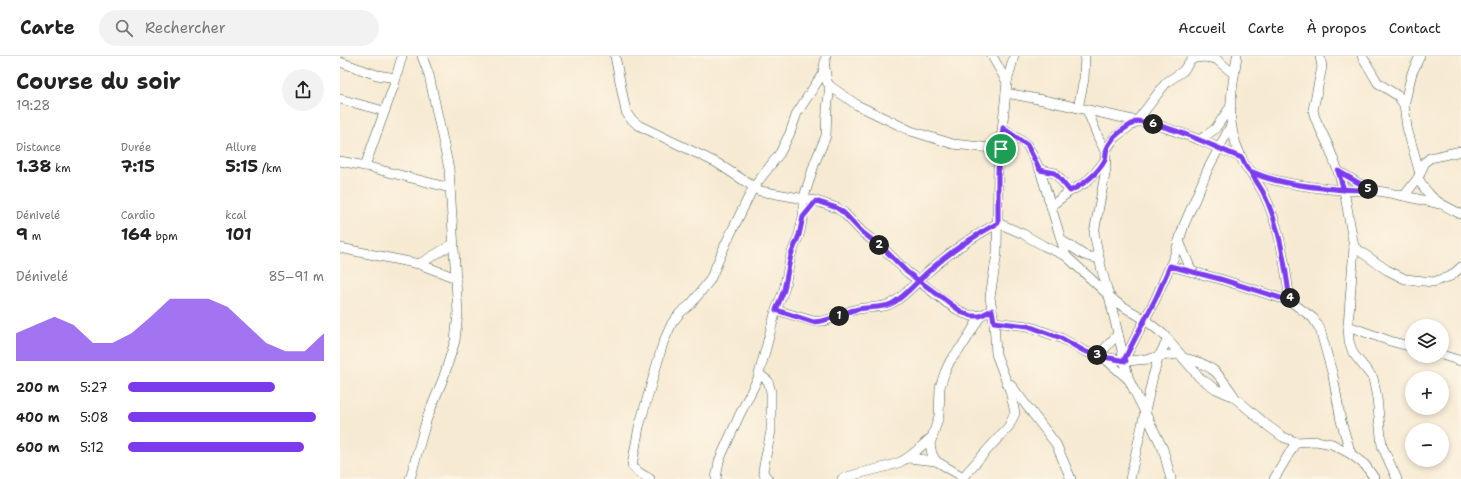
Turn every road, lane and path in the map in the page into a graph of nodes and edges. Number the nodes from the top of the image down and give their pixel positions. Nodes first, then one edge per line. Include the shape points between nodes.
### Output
1 (402, 56) edge
2 (422, 56) edge
3 (615, 56) edge
4 (992, 56) edge
5 (1014, 56) edge
6 (1085, 56) edge
7 (1237, 56) edge
8 (1320, 56) edge
9 (1362, 56) edge
10 (1420, 56) edge
11 (825, 59) edge
12 (340, 62) edge
13 (1234, 74) junction
14 (396, 78) junction
15 (825, 82) junction
16 (1007, 82) junction
17 (1006, 93) junction
18 (340, 99) edge
19 (1404, 105) junction
20 (1230, 106) junction
21 (1083, 109) junction
22 (384, 111) junction
23 (1137, 121) junction
24 (1230, 127) junction
25 (1003, 128) junction
26 (1200, 140) junction
27 (1001, 149) junction
28 (1219, 149) junction
29 (1461, 151) edge
30 (1106, 155) junction
31 (1242, 158) junction
32 (340, 161) edge
33 (365, 166) junction
34 (1040, 170) junction
35 (1250, 171) junction
36 (1338, 171) junction
37 (1419, 176) junction
38 (1086, 183) junction
39 (808, 184) junction
40 (450, 188) junction
41 (753, 188) junction
42 (1102, 188) junction
43 (1344, 190) junction
44 (1371, 190) junction
45 (1070, 191) junction
46 (1404, 196) junction
47 (803, 200) junction
48 (816, 201) junction
49 (1440, 204) junction
50 (1051, 206) junction
51 (1461, 214) edge
52 (803, 217) junction
53 (998, 223) junction
54 (1061, 240) junction
55 (1179, 241) junction
56 (453, 244) junction
57 (1354, 247) junction
58 (340, 248) edge
59 (1066, 256) junction
60 (1100, 263) junction
61 (419, 264) junction
62 (1170, 266) junction
63 (1461, 267) edge
64 (1192, 272) junction
65 (1088, 275) junction
66 (456, 278) junction
67 (918, 280) junction
68 (1109, 296) junction
69 (1290, 301) junction
70 (776, 310) junction
71 (992, 310) junction
72 (980, 316) junction
73 (1144, 319) junction
74 (994, 322) junction
75 (1348, 326) junction
76 (1118, 334) junction
77 (1168, 339) junction
78 (1405, 345) edge
79 (1101, 356) junction
80 (1159, 356) junction
81 (1181, 356) junction
82 (1449, 357) edge
83 (1125, 359) junction
84 (1461, 360) edge
85 (759, 374) junction
86 (1004, 377) junction
87 (1129, 380) junction
88 (1234, 397) junction
89 (1144, 411) junction
90 (932, 437) junction
91 (1296, 442) junction
92 (1351, 454) junction
93 (908, 458) junction
94 (936, 460) junction
95 (962, 478) edge
96 (410, 479) edge
97 (650, 479) edge
98 (716, 479) edge
99 (768, 479) edge
100 (842, 479) edge
101 (1071, 479) edge
102 (1130, 479) edge
103 (1171, 479) edge
104 (1274, 479) edge
105 (1375, 479) edge
106 (1397, 479) edge

1 - 14 street
2 - 40 street via 429,75 449,169
3 - 41 street via 626,112 630,118 638,125 727,168
4 - 16 street
5 - 16 street
6 - 21 street
7 - 13 street
8 - 36 street via 1322,67 1313,110
9 - 19 street via 1378,83 1398,96
10 - 19 street via 1412,74
11 - 15 street
12 - 14 street via 377,75
13 - 20 street
13 - 23 street via 1216,59 1205,57 1191,60 1180,74 1167,82
14 - 22 street
15 - 27 street via 857,105 911,131 953,144
15 - 39 street via 826,136
15 - 41 street via 797,114 780,153
16 - 17 street
17 - 21 street
17 - 25 street
18 - 22 street
19 - 37 street
20 - 24 street
20 - 26 street via 1215,129
21 - 23 street
21 - 30 street
22 - 33 street
23 - 26 street via 1155,124
23 - 30 street via 1115,137
24 - 28 street
24 - 31 street
25 - 27 street
25 - 34 street via 1027,145
26 - 28 street
27 - 53 street via 998,170
28 - 31 street
28 - 55 street via 1208,169
29 - 37 street via 1430,158
30 - 38 street
30 - 42 street
31 - 35 street
32 - 33 street
33 - 40 street
34 - 45 street via 1055,173
34 - 50 street
35 - 43 street via 1266,178 1300,185
35 - 69 street via 1263,192 1277,231 1285,261
36 - 43 street
36 - 44 street
37 - 46 street
37 - 49 street via 1424,189
38 - 42 street
38 - 45 street
39 - 47 street
39 - 48 street
40 - 56 street
41 - 47 street
41 - 97 street via 710,280 676,318 663,343 639,427 632,465
42 - 60 street via 1094,233
43 - 44 street
43 - 57 street
44 - 46 street
45 - 50 street
46 - 49 street
47 - 48 street
47 - 52 street
48 - 52 street
48 - 67 street via 844,213 862,232
49 - 51 street
50 - 54 street
52 - 70 street via 791,255 784,290
53 - 59 street
53 - 67 street via 961,246
53 - 71 street via 997,253 990,297
54 - 59 street
54 - 60 street
55 - 62 street
55 - 64 street
56 - 61 street
56 - 66 street
57 - 63 street via 1405,279 1433,282 1450,276
57 - 75 street
58 - 61 street
59 - 65 street
60 - 65 street
60 - 68 street
61 - 66 street
62 - 64 street
62 - 73 street
64 - 69 street
65 - 68 street
66 - 96 street via 458,313 455,341 427,418
67 - 70 street via 899,299 890,304 854,310 819,322
67 - 72 street via 963,313
68 - 73 street
68 - 76 street
69 - 92 street via 1313,318 1320,328
70 - 85 street
71 - 72 street
71 - 74 street
72 - 90 street via 945,372 940,387 939,416
73 - 77 street
73 - 83 street
74 - 79 street via 1042,330 1084,351
74 - 86 street via 996,354
75 - 78 street
75 - 106 street via 1353,353 1373,378 1382,446
76 - 79 street
76 - 83 street
77 - 80 street
77 - 81 street
79 - 83 street
79 - 87 street
80 - 81 street
80 - 83 street via 1150,359
80 - 89 street
81 - 88 street via 1200,378
81 - 88 street via 1200,361 1211,368
82 - 84 street
83 - 87 street
85 - 98 street via 719,461
85 - 99 street via 768,381 771,392 771,431 763,470
86 - 95 street via 1015,413 1009,426
86 - 101 street via 1056,444
87 - 89 street
88 - 91 street via 1283,437
89 - 102 street
89 - 103 street via 1163,449
90 - 93 street
90 - 94 street via 930,444
91 - 92 street via 1332,444
91 - 104 street
92 - 105 street via 1365,465
93 - 94 street
93 - 100 street
94 - 95 street

